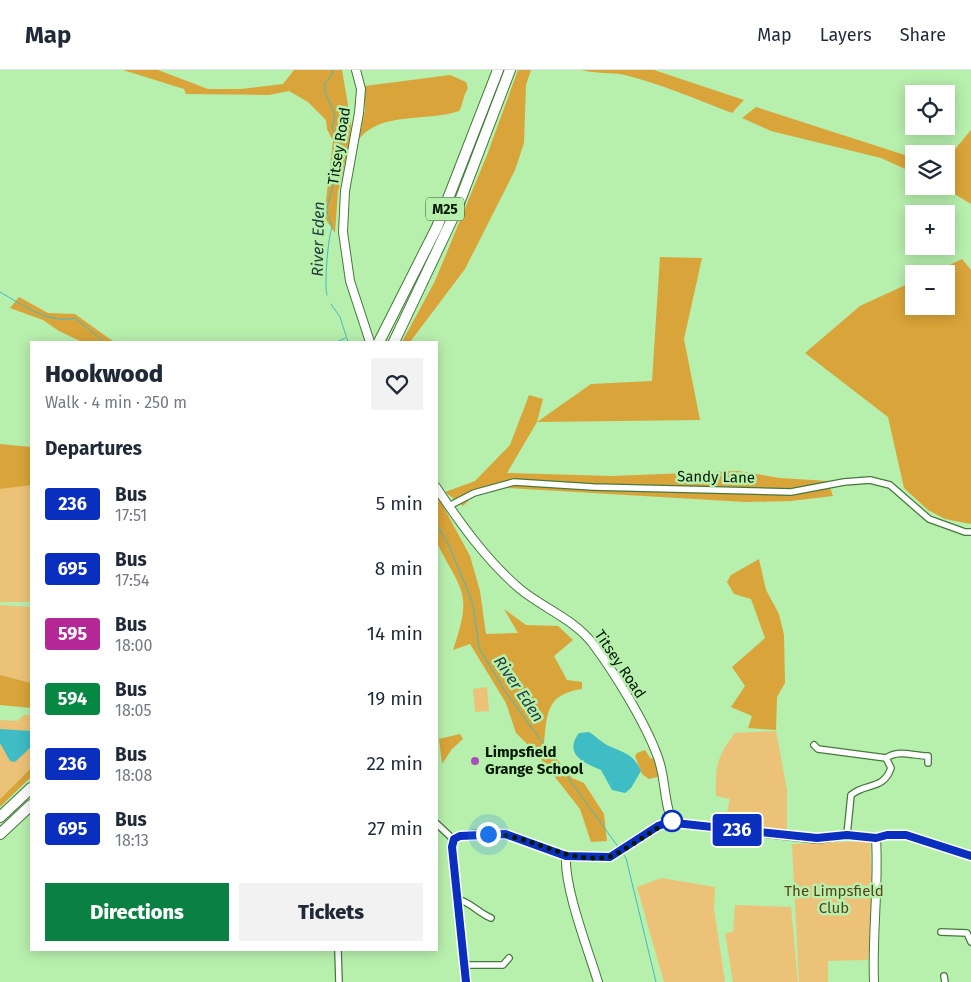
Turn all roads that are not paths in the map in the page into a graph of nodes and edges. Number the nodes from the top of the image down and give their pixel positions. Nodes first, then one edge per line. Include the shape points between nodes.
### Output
1 (356, 70) edge
2 (498, 70) edge
3 (510, 70) edge
4 (370, 341) edge
5 (380, 341) edge
6 (394, 341) edge
7 (438, 490) edge
8 (449, 506) junction
9 (971, 532) edge
10 (814, 745) dead end
11 (886, 758) junction
12 (928, 763) dead end
13 (30, 789) edge
14 (30, 806) edge
15 (0, 817) edge
16 (672, 821) junction
17 (438, 825) edge
18 (0, 834) edge
19 (847, 835) junction
20 (876, 838) junction
21 (454, 839) junction
22 (970, 853) edge
23 (566, 856) junction
24 (458, 899) junction
25 (491, 918) dead end
26 (941, 932) dead end
27 (971, 942) edge
28 (338, 951) edge
29 (509, 958) dead end
30 (466, 965) junction
31 (339, 982) edge
32 (466, 982) edge
33 (598, 982) edge
34 (874, 982) edge

1 - 4 main road, Titsey Road via 361,89 345,191 343,232 350,281
2 - 5 highway, M25 via 437,227
3 - 6 highway, M25 via 468,185
7 - 8 main road, Titsey Road
8 - 9 street, Sandy Lane via 474,493 514,482 791,492 870,480 890,485 929,519
8 - 16 main road, Titsey Road via 507,577 592,643 633,707 657,754
10 - 11 street via 818,749
11 - 12 street via 899,753 928,756
11 - 19 street via 891,768 887,778 878,784 859,788 851,795
13 - 15 highway
14 - 18 highway
16 - 19 main road via 700,827 817,838
16 - 23 main road via 658,826 610,857
17 - 21 street
19 - 20 main road
20 - 22 main road via 906,835
20 - 34 main road
21 - 23 street via 472,834 505,834
21 - 24 street via 452,847
23 - 33 main road via 570,888
24 - 25 street via 472,903 480,913
24 - 30 street
26 - 27 street via 967,934
28 - 31 street
29 - 30 street via 502,965
30 - 32 street

